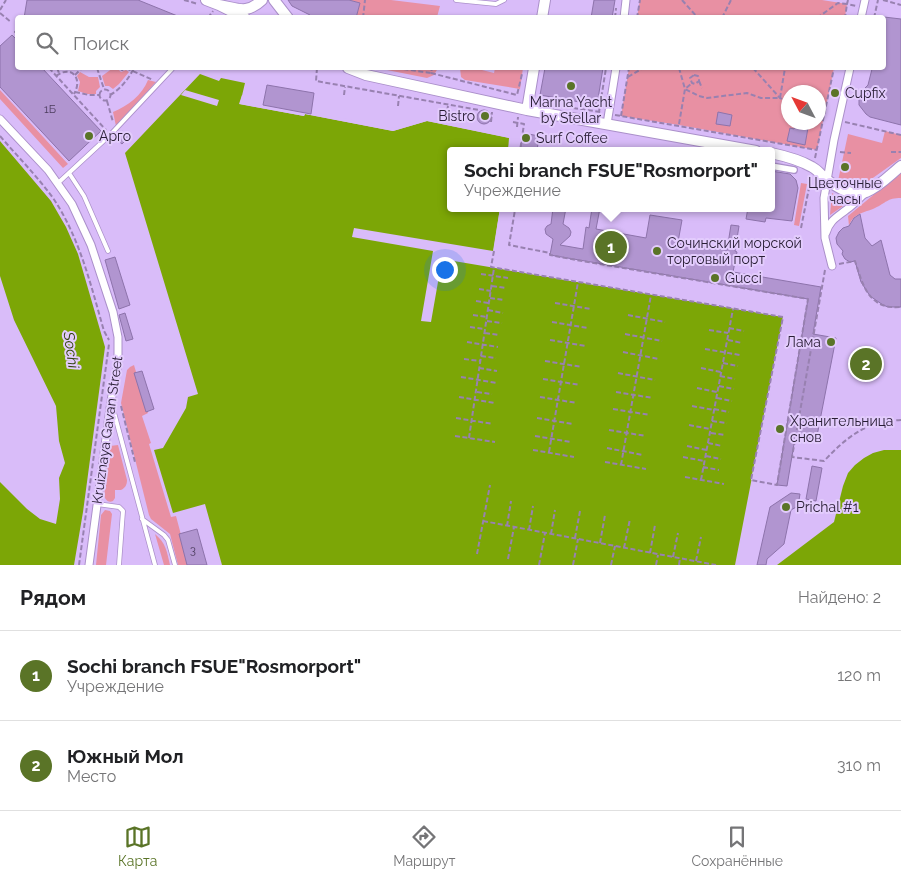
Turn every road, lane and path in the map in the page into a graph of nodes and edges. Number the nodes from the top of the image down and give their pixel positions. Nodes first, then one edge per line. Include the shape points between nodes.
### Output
1 (6, 0) edge
2 (206, 0) edge
3 (262, 0) edge
4 (274, 0) edge
5 (365, 0) edge
6 (456, 0) edge
7 (504, 0) edge
8 (545, 0) edge
9 (626, 0) edge
10 (640, 0) edge
11 (682, 0) edge
12 (732, 0) edge
13 (865, 0) edge
14 (878, 0) edge
15 (883, 0) edge
16 (901, 4) edge
17 (217, 7) junction
18 (616, 9) dead end
19 (0, 12) edge
20 (210, 15) edge
21 (237, 15) edge
22 (286, 15) edge
23 (363, 15) edge
24 (542, 15) edge
25 (615, 15) edge
26 (624, 15) edge
27 (638, 15) edge
28 (695, 15) edge
29 (724, 15) edge
30 (821, 15) edge
31 (845, 15) edge
32 (862, 15) edge
33 (875, 15) edge
34 (11, 22) dead end
35 (50, 70) edge
36 (57, 70) edge
37 (80, 70) edge
38 (99, 70) edge
39 (132, 70) edge
40 (135, 70) edge
41 (171, 70) edge
42 (353, 70) edge
43 (410, 70) edge
44 (432, 70) edge
45 (523, 70) edge
46 (534, 70) edge
47 (606, 70) edge
48 (616, 70) edge
49 (629, 70) edge
50 (639, 70) edge
51 (680, 70) edge
52 (692, 70) edge
53 (755, 70) edge
54 (785, 70) edge
55 (834, 70) edge
56 (850, 70) edge
57 (700, 72) dead end
58 (59, 73) junction
59 (431, 73) junction
60 (694, 74) junction
61 (75, 75) junction
62 (56, 76) junction
63 (698, 76) junction
64 (627, 77) junction
65 (699, 81) junction
66 (159, 82) junction
67 (692, 83) junction
68 (345, 87) dead end
69 (702, 88) dead end
70 (104, 89) junction
71 (685, 89) junction
72 (74, 93) junction
73 (99, 95) junction
74 (110, 95) junction
75 (344, 95) dead end
76 (399, 96) dead end
77 (780, 98) junction
78 (106, 100) junction
79 (448, 105) dead end
80 (398, 106) dead end
81 (568, 107) dead end
82 (826, 108) edge
83 (527, 110) junction
84 (492, 112) dead end
85 (599, 112) junction
86 (609, 114) junction
87 (446, 116) dead end
88 (621, 116) junction
89 (518, 117) dead end
90 (0, 119) edge
91 (838, 120) junction
92 (491, 122) dead end
93 (513, 122) dead end
94 (518, 123) junction
95 (607, 124) junction
96 (679, 125) junction
97 (517, 126) dead end
98 (115, 130) junction
99 (821, 130) edge
100 (110, 134) dead end
101 (901, 135) edge
102 (0, 136) edge
103 (521, 147) edge
104 (734, 147) edge
105 (817, 150) junction
106 (837, 152) dead end
107 (891, 152) dead end
108 (901, 152) edge
109 (850, 153) dead end
110 (775, 154) edge
111 (901, 166) edge
112 (775, 167) edge
113 (814, 167) junction
114 (794, 170) dead end
115 (69, 173) junction
116 (826, 179) junction
117 (58, 184) junction
118 (865, 193) junction
119 (515, 212) edge
120 (801, 228) dead end
121 (825, 238) junction
122 (108, 251) dead end
123 (494, 251) dead end
124 (831, 266) junction
125 (494, 268) junction
126 (481, 274) dead end
127 (493, 276) junction
128 (508, 278) dead end
129 (578, 282) junction
130 (492, 286) junction
131 (506, 288) dead end
132 (479, 289) dead end
133 (491, 291) junction
134 (652, 295) junction
135 (490, 298) junction
136 (504, 300) dead end
137 (476, 301) dead end
138 (489, 303) junction
139 (555, 303) dead end
140 (574, 306) junction
141 (901, 307) edge
142 (591, 309) dead end
143 (733, 309) junction
144 (488, 310) junction
145 (503, 313) dead end
146 (473, 315) dead end
147 (628, 315) dead end
148 (487, 317) junction
149 (647, 319) junction
150 (486, 321) junction
151 (552, 322) dead end
152 (665, 322) dead end
153 (502, 323) dead end
154 (571, 325) junction
155 (470, 327) dead end
156 (588, 328) dead end
157 (729, 328) junction
158 (485, 329) junction
159 (709, 330) dead end
160 (744, 331) dead end
161 (485, 333) junction
162 (728, 333) junction
163 (625, 334) dead end
164 (500, 335) dead end
165 (644, 338) junction
166 (550, 340) dead end
167 (727, 340) junction
168 (662, 341) dead end
169 (467, 342) dead end
170 (568, 343) junction
171 (742, 343) dead end
172 (483, 345) junction
173 (586, 346) dead end
174 (498, 347) dead end
175 (705, 348) dead end
176 (623, 352) dead end
177 (725, 352) junction
178 (641, 355) junction
179 (740, 355) dead end
180 (481, 356) junction
181 (464, 358) dead end
182 (496, 358) dead end
183 (659, 359) dead end
184 (480, 361) junction
185 (546, 361) dead end
186 (722, 363) junction
187 (564, 364) junction
188 (738, 366) dead end
189 (582, 367) dead end
190 (479, 368) junction
191 (701, 368) dead end
192 (496, 371) dead end
193 (721, 372) junction
194 (618, 373) dead end
195 (637, 376) junction
196 (720, 376) junction
197 (461, 377) dead end
198 (543, 379) dead end
199 (735, 379) dead end
200 (478, 380) junction
201 (655, 380) dead end
202 (561, 382) junction
203 (497, 383) dead end
204 (580, 385) dead end
205 (718, 386) junction
206 (697, 388) dead end
207 (734, 389) dead end
208 (476, 392) junction
209 (616, 392) dead end
210 (717, 392) junction
211 (492, 394) dead end
212 (634, 395) junction
213 (459, 397) dead end
214 (540, 397) dead end
215 (652, 398) dead end
216 (716, 398) junction
217 (558, 400) junction
218 (111, 401) junction
219 (732, 401) dead end
220 (577, 403) dead end
221 (495, 404) dead end
222 (121, 406) dead end
223 (692, 406) dead end
224 (613, 409) dead end
225 (714, 410) junction
226 (630, 412) junction
227 (729, 412) dead end
228 (650, 415) dead end
229 (456, 418) dead end
230 (537, 418) dead end
231 (472, 420) junction
232 (555, 420) junction
233 (901, 420) edge
234 (712, 421) junction
235 (727, 423) dead end
236 (493, 424) dead end
237 (574, 424) dead end
238 (689, 425) dead end
239 (710, 429) junction
240 (609, 430) dead end
241 (710, 432) junction
242 (627, 433) junction
243 (455, 436) dead end
244 (534, 436) dead end
245 (646, 436) dead end
246 (726, 436) dead end
247 (469, 438) junction
248 (552, 439) junction
249 (495, 442) dead end
250 (571, 442) dead end
251 (708, 443) junction
252 (687, 446) dead end
253 (722, 446) dead end
254 (607, 448) dead end
255 (533, 450) dead end
256 (706, 450) junction
257 (549, 452) junction
258 (624, 452) junction
259 (643, 455) dead end
260 (574, 456) dead end
261 (705, 456) junction
262 (683, 457) dead end
263 (721, 459) dead end
264 (704, 461) junction
265 (605, 462) dead end
266 (621, 465) junction
267 (703, 467) junction
268 (137, 469) dead end
269 (646, 469) dead end
270 (720, 470) dead end
271 (685, 477) dead end
272 (701, 480) junction
273 (724, 484) dead end
274 (490, 485) dead end
275 (511, 502) dead end
276 (96, 504) junction
277 (533, 506) dead end
278 (556, 510) dead end
279 (580, 511) dead end
280 (605, 515) dead end
281 (142, 519) junction
282 (630, 519) dead end
283 (483, 521) junction
284 (655, 525) dead end
285 (507, 526) junction
286 (514, 527) junction
287 (529, 530) junction
288 (545, 533) junction
289 (678, 533) dead end
290 (551, 534) junction
291 (701, 537) dead end
292 (576, 539) junction
293 (600, 543) junction
294 (615, 546) junction
295 (624, 548) junction
296 (650, 552) junction
297 (477, 554) dead end
298 (658, 554) junction
299 (674, 557) junction
300 (680, 558) junction
301 (508, 560) dead end
302 (695, 561) junction
303 (79, 565) edge
304 (89, 565) edge
305 (119, 565) edge
306 (155, 565) edge
307 (175, 565) edge
308 (539, 565) edge
309 (573, 565) edge
310 (611, 565) edge
311 (656, 565) edge
312 (679, 565) edge
313 (693, 565) edge
314 (716, 565) edge

1 - 19 path
2 - 17 main road
3 - 17 main road via 244,10
4 - 22 main road
5 - 23 path
6 - 7 lane via 496,4
8 - 24 main road
9 - 26 street
10 - 27 path
11 - 28 path
12 - 29 path
13 - 32 street
14 - 33 path
15 - 16 path
17 - 20 path
17 - 21 main road
18 - 25 path
19 - 34 path
30 - 31 path via 838,3 847,4
35 - 62 path
36 - 58 path
37 - 61 path
38 - 70 path
39 - 74 path
40 - 66 path
41 - 66 lane
42 - 83 main road
43 - 59 path
44 - 59 path
45 - 59 path via 517,95
46 - 83 main road
47 - 85 path
48 - 86 street
49 - 64 path
50 - 64 path
51 - 71 path
52 - 60 path
53 - 77 path
54 - 77 path
55 - 82 path
56 - 91 street
57 - 63 path
58 - 61 path via 69,71
58 - 62 path
60 - 63 path
60 - 67 path via 690,78
61 - 72 path via 78,84
62 - 72 path
63 - 65 path
64 - 88 path
65 - 67 path
65 - 69 path
66 - 98 lane
67 - 71 path
68 - 75 path
70 - 73 path
70 - 74 path
71 - 77 path via 707,98 747,93 761,98
71 - 96 path
72 - 73 path
72 - 100 path
73 - 78 path
74 - 78 path
76 - 80 path
78 - 98 path
79 - 87 path
81 - 85 path
83 - 95 main road
84 - 92 path
85 - 86 path
86 - 88 path
86 - 95 street
88 - 96 path
89 - 94 path
90 - 117 street, Kruiznaya Gavan Street
91 - 101 path
91 - 116 street
93 - 94 path
94 - 97 path
94 - 103 path via 524,124
95 - 104 main road
96 - 105 path
98 - 115 lane
99 - 105 path
102 - 303 path via 53,199 68,226 81,254 110,342
105 - 113 path
106 - 109 path
107 - 108 path
110 - 113 main road
111 - 118 main road
112 - 114 street
113 - 116 main road
113 - 120 path
115 - 117 lane
115 - 122 lane via 84,196
116 - 118 main road via 846,192
116 - 121 street
117 - 218 street, Kruiznaya Gavan Street via 72,204 91,245 113,312 118,337 118,364
118 - 121 street via 832,220
119 - 143 path via 509,245 576,260 808,299 776,485 751,480 783,317
121 - 124 street
123 - 125 path via 491,268
124 - 141 path via 855,262 863,287 874,300 883,305
124 - 233 path via 792,458 824,461 846,440 872,424
125 - 127 path
125 - 129 path
126 - 127 path
127 - 128 path
127 - 130 path
129 - 134 path
129 - 140 path
130 - 131 path
130 - 133 path
132 - 133 path
133 - 135 path
134 - 143 path
134 - 149 path
135 - 136 path
135 - 138 path
137 - 138 path
138 - 144 path
139 - 140 path
140 - 142 path
140 - 154 path
143 - 157 path
144 - 145 path
144 - 148 path
146 - 148 path
147 - 149 path
148 - 150 path
149 - 152 path
149 - 165 path
150 - 153 path
150 - 158 path
151 - 154 path
154 - 156 path
154 - 170 path
155 - 158 path
157 - 160 path
157 - 162 path
158 - 161 path
159 - 162 path
161 - 164 path
161 - 172 path
162 - 167 path
163 - 165 path
165 - 168 path
165 - 178 path
166 - 170 path
167 - 171 path
167 - 177 path
169 - 172 path
170 - 173 path
170 - 187 path
172 - 174 path
172 - 180 path
175 - 177 path
176 - 178 path
177 - 179 path
177 - 186 path
178 - 183 path
178 - 195 path
180 - 182 path
180 - 184 path
181 - 184 path
184 - 190 path
185 - 187 path
186 - 188 path
186 - 193 path
187 - 189 path
187 - 202 path
190 - 192 path
190 - 200 path
191 - 193 path
193 - 196 path
194 - 195 path
195 - 201 path
195 - 212 path
196 - 199 path
196 - 205 path
197 - 200 path
198 - 202 path
200 - 203 path
200 - 208 path
202 - 204 path
202 - 217 path
205 - 207 path
205 - 210 path
206 - 210 path
208 - 211 path
208 - 231 path
209 - 212 path
210 - 216 path
212 - 215 path
212 - 226 path
213 - 221 path
214 - 217 path
216 - 219 path
216 - 225 path
217 - 220 path
217 - 232 path
218 - 276 street, Kruiznaya Gavan Street
218 - 281 lane
222 - 268 path
223 - 225 path
224 - 226 path
225 - 227 path
225 - 234 path
226 - 228 path
226 - 242 path
229 - 231 path
230 - 232 path
231 - 236 path
231 - 247 path
232 - 237 path
232 - 248 path
234 - 235 path
234 - 239 path
238 - 239 path
239 - 241 path
240 - 242 path
241 - 246 path
241 - 251 path
242 - 245 path
242 - 258 path
243 - 247 path
244 - 248 path
247 - 249 path
248 - 250 path
248 - 257 path
251 - 253 path
251 - 256 path
252 - 256 path
254 - 258 path
255 - 257 path
256 - 261 path
257 - 260 path
258 - 259 path
258 - 266 path
261 - 263 path
261 - 264 path
262 - 264 path
264 - 267 path
265 - 266 path
266 - 269 path
267 - 270 path
267 - 272 path
271 - 272 path
272 - 273 path
274 - 283 path
275 - 285 path
276 - 304 street, Kruiznaya Gavan Street
276 - 305 lane via 119,507 123,511
277 - 287 path
278 - 290 path
279 - 292 path
280 - 293 path
281 - 306 lane
281 - 307 lane via 168,540
282 - 295 path
283 - 285 path
283 - 297 path
284 - 296 path
285 - 286 path
286 - 287 path
286 - 301 path
287 - 288 path
288 - 290 path
288 - 308 path
289 - 299 path
290 - 292 path
291 - 302 path
292 - 293 path
292 - 309 path
293 - 294 path
294 - 295 path
294 - 310 path
295 - 296 path
296 - 298 path
298 - 299 path
298 - 311 path
299 - 300 path
300 - 302 path
300 - 312 path
302 - 313 path
302 - 314 path

